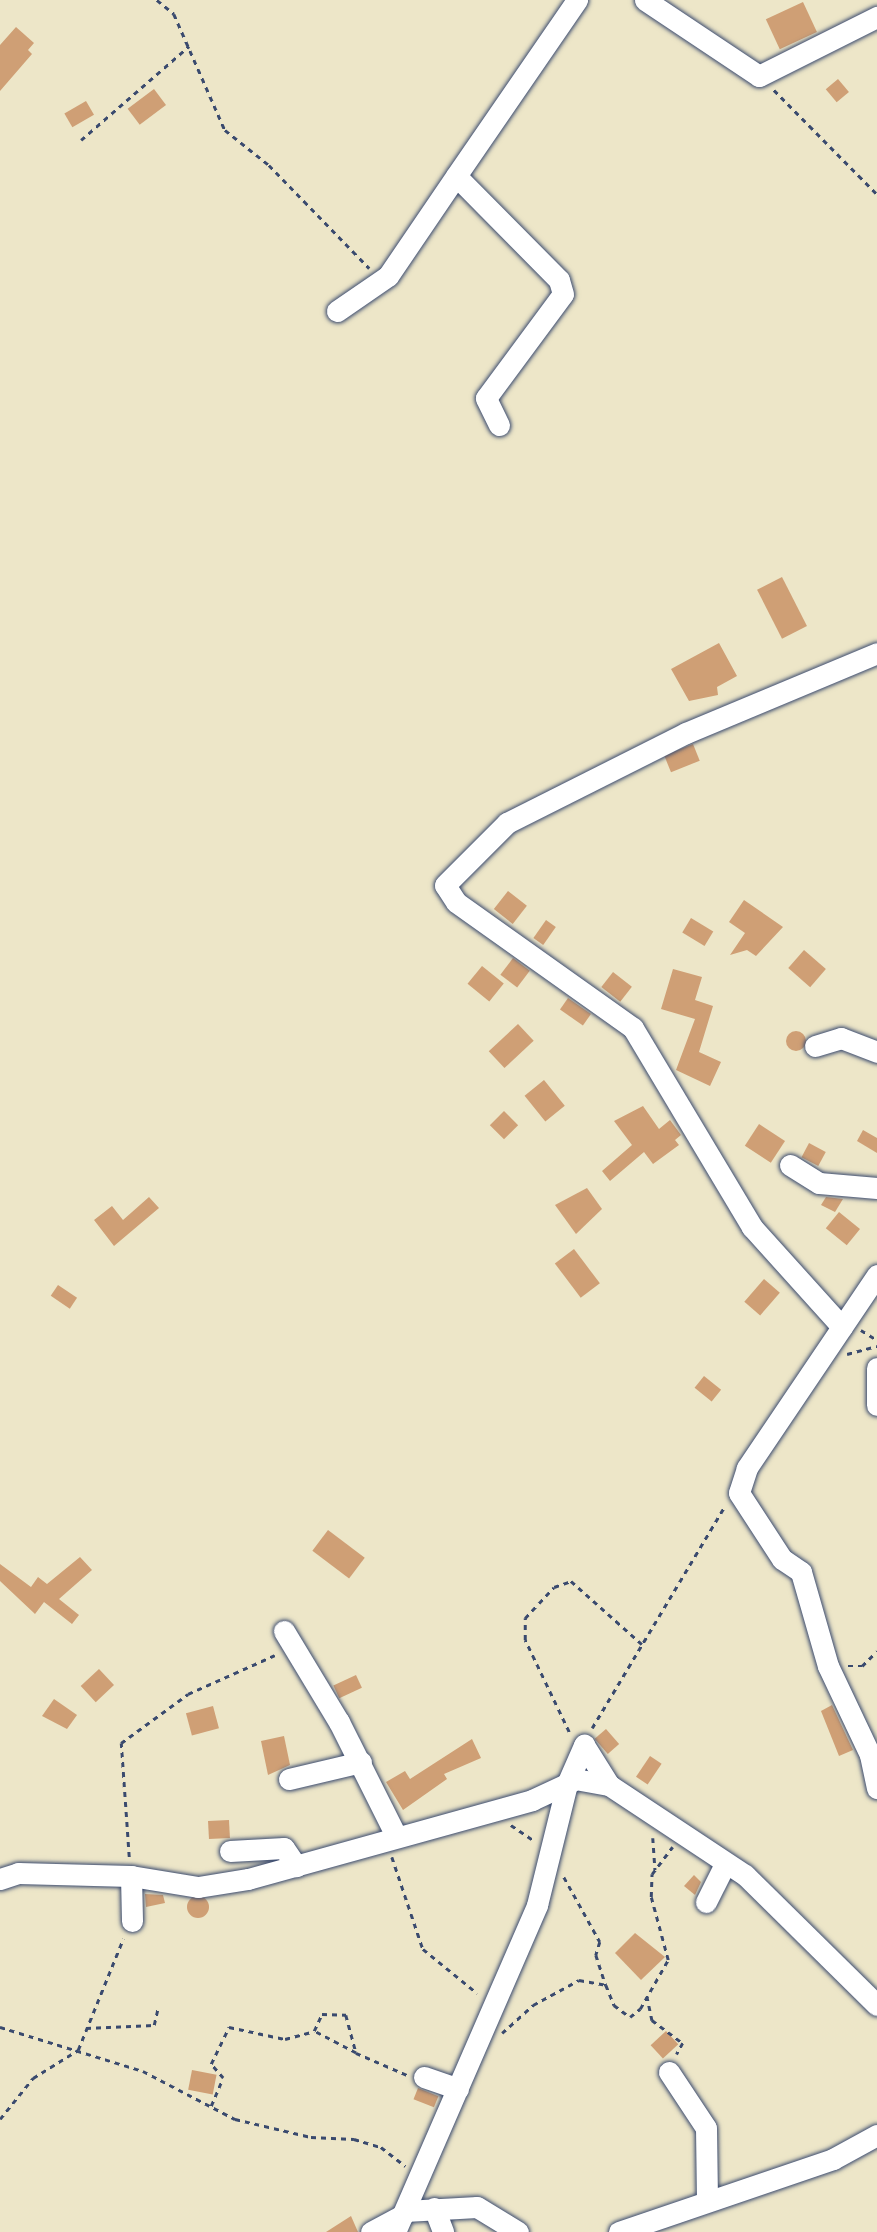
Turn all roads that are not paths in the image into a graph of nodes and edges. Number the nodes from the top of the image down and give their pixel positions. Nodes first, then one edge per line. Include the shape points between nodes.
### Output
1 (577, 0) edge
2 (645, 0) edge
3 (877, 18) edge
4 (456, 176) junction
5 (337, 311) dead end
6 (499, 425) dead end
7 (877, 653) edge
8 (815, 1046) dead end
9 (877, 1052) edge
10 (790, 1165) dead end
11 (877, 1188) edge
12 (877, 1275) edge
13 (842, 1327) junction
14 (877, 1368) edge
15 (877, 1405) edge
16 (289, 1638) road end
17 (361, 1762) junction
18 (289, 1779) dead end
19 (567, 1784) junction
20 (609, 1785) junction
21 (877, 1788) edge
22 (396, 1836) junction
23 (230, 1851) dead end
24 (725, 1864) junction
25 (296, 1866) junction
26 (131, 1875) junction
27 (0, 1879) edge
28 (706, 1902) dead end
29 (132, 1921) dead end
30 (877, 2004) edge
31 (669, 2072) road end
32 (424, 2077) road end
33 (458, 2089) junction
34 (877, 2135) edge
35 (707, 2200) junction
36 (434, 2208) junction
37 (401, 2219) edge
38 (371, 2232) edge
39 (443, 2232) edge
40 (517, 2232) edge
41 (619, 2232) edge

1 - 4 street
2 - 3 street via 759,76
4 - 5 street via 381,281
4 - 6 street via 559,280 563,294 486,398
7 - 13 street via 675,738 507,823 445,885 456,902 633,1028 752,1227
8 - 9 street via 841,1038
10 - 11 street via 819,1183
12 - 13 street
13 - 21 street via 740,1482 739,1493 782,1559 801,1572 828,1666 870,1755
14 - 15 street
16 - 17 street
17 - 18 street
17 - 22 street
19 - 20 street via 575,1779
19 - 20 street via 584,1745
19 - 22 street via 492,1811
19 - 33 street via 546,1854 537,1905
20 - 24 street
22 - 25 street
23 - 25 street via 284,1849
24 - 28 street
24 - 30 street via 752,1882
25 - 26 street via 198,1887
26 - 27 street via 18,1872
26 - 29 street
31 - 35 street via 706,2128
32 - 33 street
33 - 37 street
34 - 35 street via 833,2159
35 - 41 street
36 - 37 street
36 - 39 street
36 - 40 street via 477,2207
37 - 38 street

